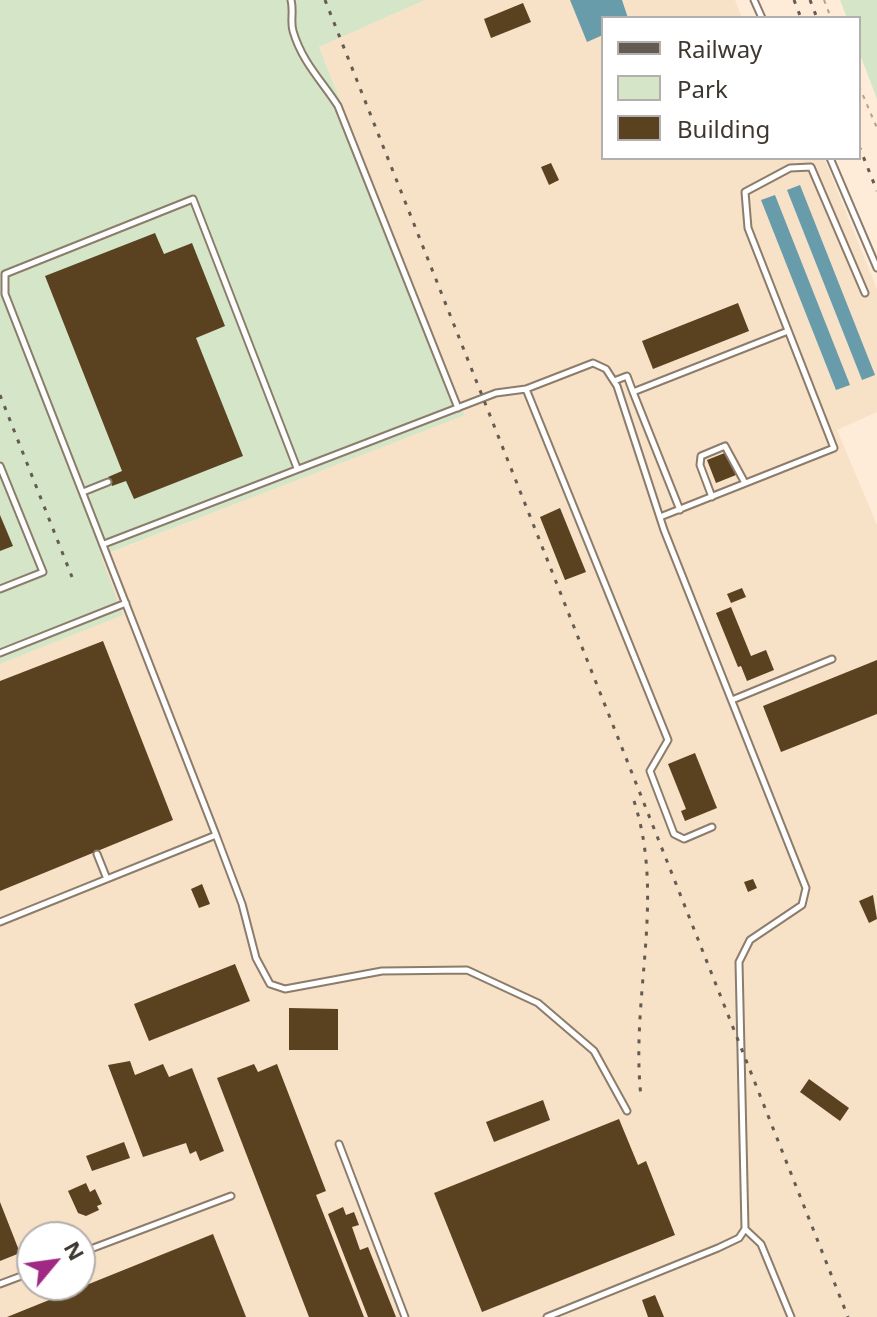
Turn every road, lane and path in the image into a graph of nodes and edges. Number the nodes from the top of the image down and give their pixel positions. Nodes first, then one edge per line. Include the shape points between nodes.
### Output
1 (291, 0) edge
2 (861, 91) edge
3 (877, 128) edge
4 (831, 160) edge
5 (877, 268) edge
6 (865, 293) dead end
7 (788, 331) junction
8 (614, 381) junction
9 (526, 389) junction
10 (633, 392) junction
11 (458, 408) junction
12 (0, 466) edge
13 (297, 468) junction
14 (108, 482) dead end
15 (745, 483) junction
16 (83, 492) junction
17 (712, 497) junction
18 (680, 510) junction
19 (660, 517) junction
20 (104, 544) junction
21 (0, 589) edge
22 (126, 603) junction
23 (0, 653) edge
24 (832, 659) dead end
25 (732, 700) junction
26 (712, 827) dead end
27 (216, 835) junction
28 (97, 854) dead end
29 (107, 879) junction
30 (0, 922) edge
31 (627, 1111) dead end
32 (339, 1144) dead end
33 (231, 1196) dead end
34 (745, 1229) junction
35 (96, 1247) edge
36 (405, 1317) edge
37 (547, 1317) edge
38 (791, 1317) edge

1 - 11 lane via 298,43 319,85 338,106
2 - 3 path
4 - 5 lane
6 - 7 lane via 814,170 803,166 779,172 745,192 746,219
7 - 10 lane
7 - 15 lane via 834,448
8 - 9 lane via 593,363
8 - 10 lane via 627,376
8 - 19 lane
9 - 11 lane via 496,393
9 - 26 lane via 668,740 650,771 674,834 684,839
10 - 18 lane
11 - 13 lane
12 - 21 lane via 43,572
13 - 16 lane via 193,199 11,270 3,278
13 - 20 lane
14 - 16 lane
15 - 17 lane
15 - 17 lane via 725,446 701,456
16 - 20 lane
17 - 18 lane
18 - 19 lane
19 - 25 lane
20 - 22 lane
22 - 23 lane
22 - 27 lane
24 - 25 lane
25 - 34 lane via 806,888 802,905 750,940 739,962
27 - 29 lane
27 - 31 lane via 256,958 270,984 285,989 382,971 467,970 538,1003 594,1051
28 - 29 lane
29 - 30 lane
32 - 36 lane
33 - 35 lane
34 - 37 lane via 718,1248
34 - 38 lane via 761,1244

